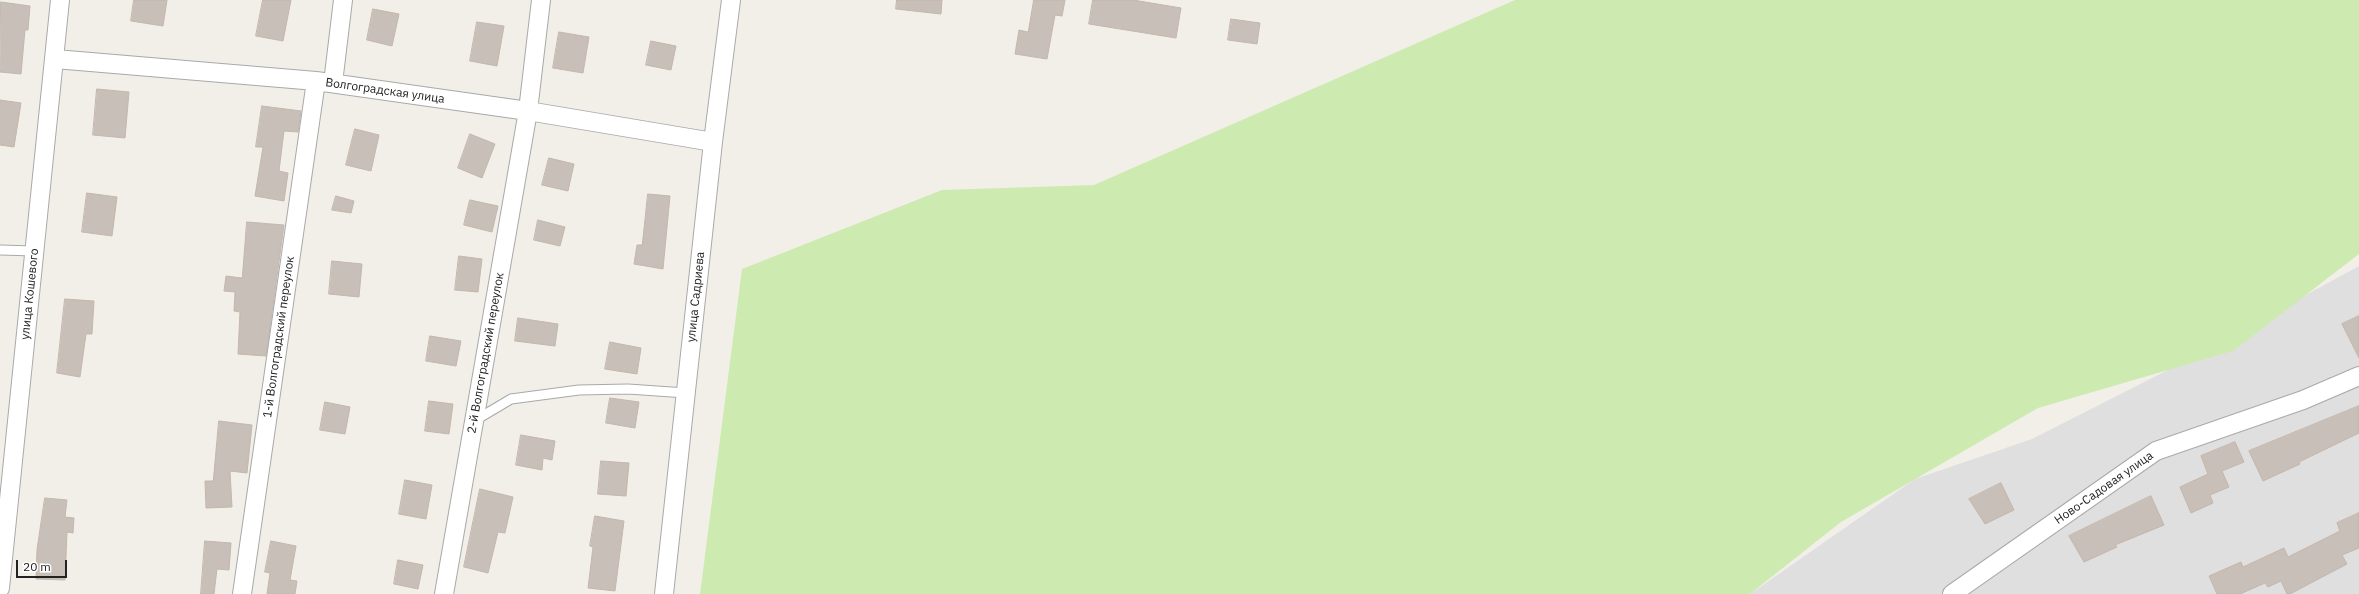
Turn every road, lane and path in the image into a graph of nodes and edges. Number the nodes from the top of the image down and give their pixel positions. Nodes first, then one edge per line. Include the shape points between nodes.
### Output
1 (60, 0) edge
2 (343, 0) edge
3 (541, 0) edge
4 (731, 0) edge
5 (55, 59) junction
6 (324, 82) junction
7 (528, 111) junction
8 (713, 142) junction
9 (0, 250) edge
10 (34, 251) junction
11 (2359, 376) edge
12 (686, 393) junction
13 (474, 421) junction
14 (0, 588) edge
15 (242, 594) edge
16 (444, 594) edge
17 (664, 594) edge
18 (1952, 594) edge

1 - 5 street, улица Кошевого
2 - 6 street, 1-й Волгоградский переулок
3 - 7 street, 2-й Волгоградский переулок
4 - 8 street, улица Садриева
5 - 6 street, Волгоградская улица
5 - 10 street, улица Кошевого
6 - 7 street, Волгоградская улица
6 - 15 street, 1-й Волгоградский переулок
7 - 8 street, Волгоградская улица
7 - 13 street, 2-й Волгоградский переулок
8 - 12 street, улица Садриева
9 - 10 lane
10 - 14 street, улица Кошевого
11 - 18 street, Ново-Садовая улица via 2303,400 2156,451
12 - 13 lane via 628,389 579,390 511,399
12 - 17 street, улица Садриева
13 - 16 street, 2-й Волгоградский переулок

